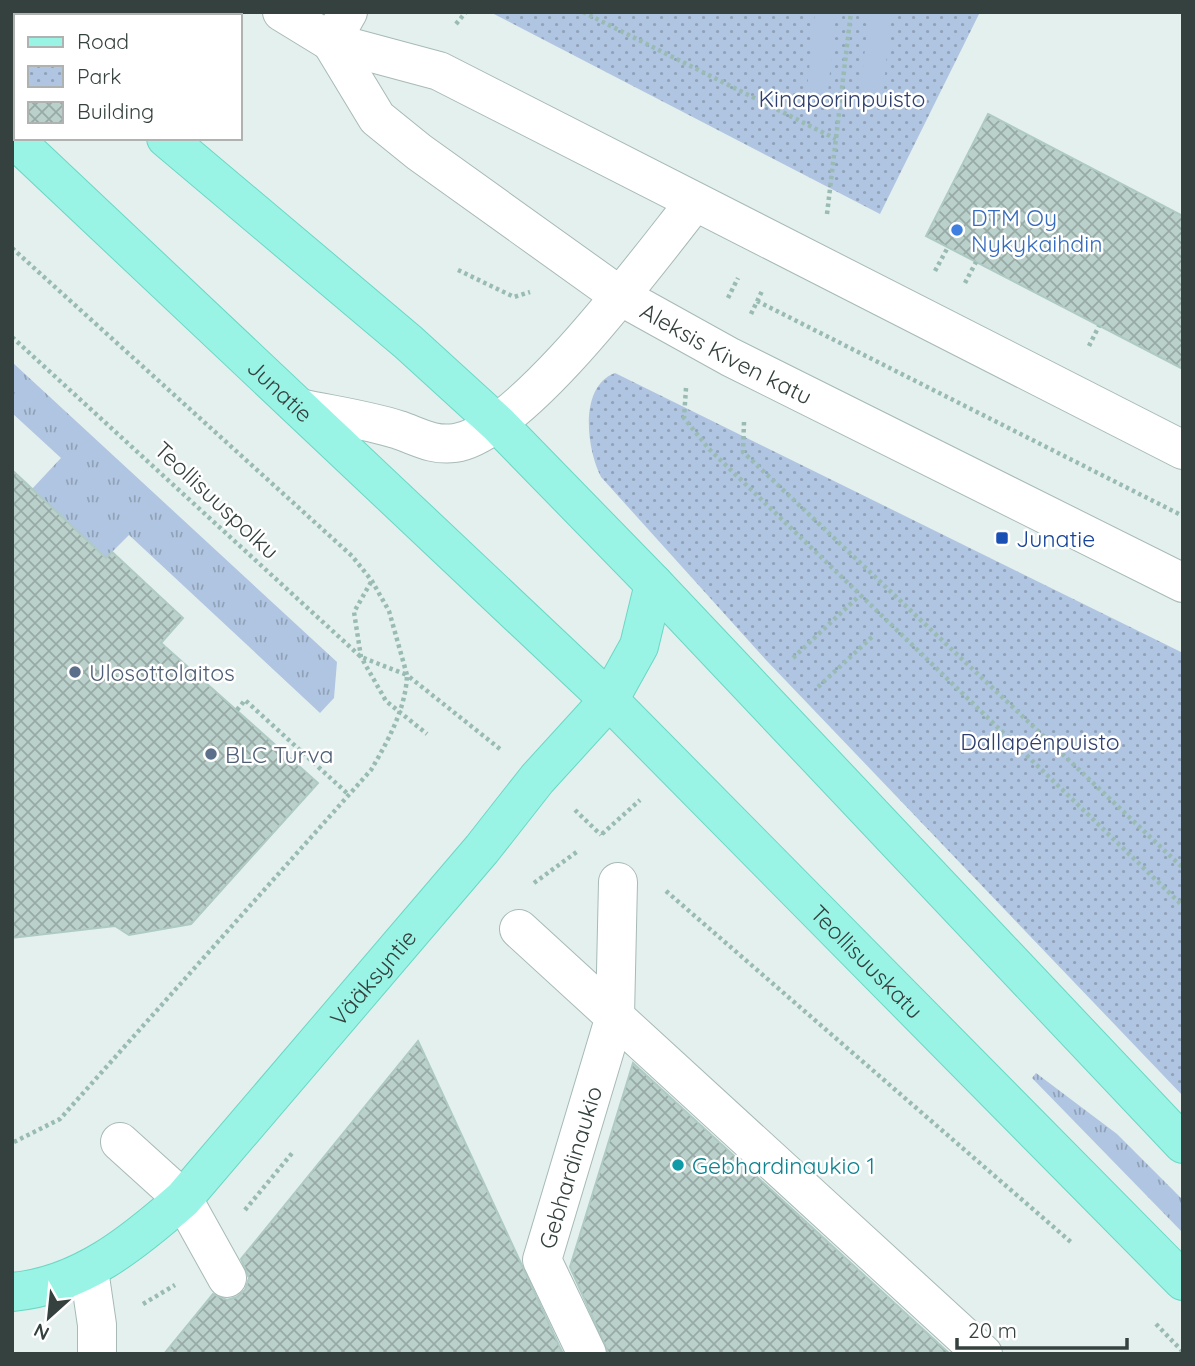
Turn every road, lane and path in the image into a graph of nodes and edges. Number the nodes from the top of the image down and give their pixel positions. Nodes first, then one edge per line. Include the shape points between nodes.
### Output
1 (282, 12) edge
2 (466, 12) edge
3 (583, 12) edge
4 (850, 12) edge
5 (456, 24) dead end
6 (339, 27) edge
7 (836, 139) junction
8 (15, 140) edge
9 (168, 140) edge
10 (694, 203) junction
11 (826, 219) dead end
12 (758, 236) junction
13 (948, 247) dead end
14 (12, 248) edge
15 (976, 262) dead end
16 (458, 270) dead end
17 (934, 273) dead end
18 (963, 286) dead end
19 (763, 289) dead end
20 (537, 290) dead end
21 (620, 296) junction
22 (757, 301) junction
23 (749, 318) dead end
24 (1099, 326) dead end
25 (12, 337) edge
26 (704, 344) junction
27 (1088, 347) dead end
28 (300, 408) junction
29 (744, 422) dead end
30 (498, 424) junction
31 (1183, 450) edge
32 (1183, 516) edge
33 (372, 581) junction
34 (1183, 583) edge
35 (654, 584) junction
36 (859, 596) junction
37 (906, 606) junction
38 (898, 611) dead end
39 (874, 635) dead end
40 (551, 644) joint
41 (361, 657) junction
42 (790, 661) dead end
43 (407, 675) junction
44 (817, 688) dead end
45 (437, 698) dead end
46 (609, 700) junction
47 (237, 710) dead end
48 (398, 712) junction
49 (426, 734) dead end
50 (349, 795) junction
51 (570, 805) dead end
52 (628, 811) dead end
53 (601, 835) junction
54 (610, 842) dead end
55 (1183, 868) edge
56 (618, 882) dead end
57 (664, 889) dead end
58 (1183, 906) edge
59 (519, 929) dead end
60 (615, 1016) junction
61 (120, 1142) dead end
62 (12, 1143) edge
63 (1183, 1144) edge
64 (183, 1199) junction
65 (1076, 1248) dead end
66 (89, 1270) junction
67 (227, 1278) dead end
68 (1183, 1281) edge
69 (12, 1292) edge
70 (1152, 1320) dead end
71 (1183, 1352) edge
72 (97, 1354) edge
73 (587, 1354) edge
74 (983, 1354) edge

1 - 6 street, Aleksis Kiven katu
2 - 5 path
3 - 7 path
4 - 7 path
6 - 10 street, Aleksis Kiven katu via 439,71
6 - 21 street, Aleksis Kiven katu via 377,118
7 - 11 path
8 - 28 main road, Junatie
9 - 30 main road
10 - 12 street, Aleksis Kiven katu
10 - 21 street
12 - 26 path
12 - 31 street, Aleksis Kiven katu
13 - 17 path
14 - 33 path via 352,556
15 - 18 path
16 - 20 path via 514,297
19 - 22 path
21 - 26 street, Aleksis Kiven katu
21 - 30 street via 554,372
22 - 23 path
22 - 32 path
24 - 27 path
25 - 41 path, Teollisuuspolku
26 - 34 street, Aleksis Kiven katu
26 - 36 path via 683,394 684,418 709,449
28 - 30 street via 399,430 428,443 457,443
28 - 40 main road, Junatie
29 - 37 path via 743,452
30 - 35 main road
33 - 41 path via 354,612
33 - 43 path via 388,611
35 - 46 main road, Vääksyntie via 639,646
35 - 63 main road
36 - 42 path
36 - 58 path
37 - 38 path
37 - 55 path
39 - 44 path
40 - 46 main road, Teollisuuskatu
41 - 43 path, Teollisuuspolku
41 - 48 path via 386,701
43 - 45 path, Teollisuuspolku
43 - 48 path
46 - 64 main road, Vääksyntie
46 - 68 main road, Teollisuuskatu
47 - 50 path via 245,700
48 - 49 path
48 - 50 path via 372,770
50 - 62 path via 60,1119
51 - 53 path
52 - 53 path
53 - 54 path
56 - 60 street, Gebhardinaukio
57 - 65 path
59 - 60 street
60 - 73 street, Gebhardinaukio via 542,1260
60 - 74 street
61 - 64 street
64 - 66 main road, Vääksyntie via 133,1243
64 - 67 street
66 - 69 main road, Vääksyntie
66 - 72 street
70 - 71 path

